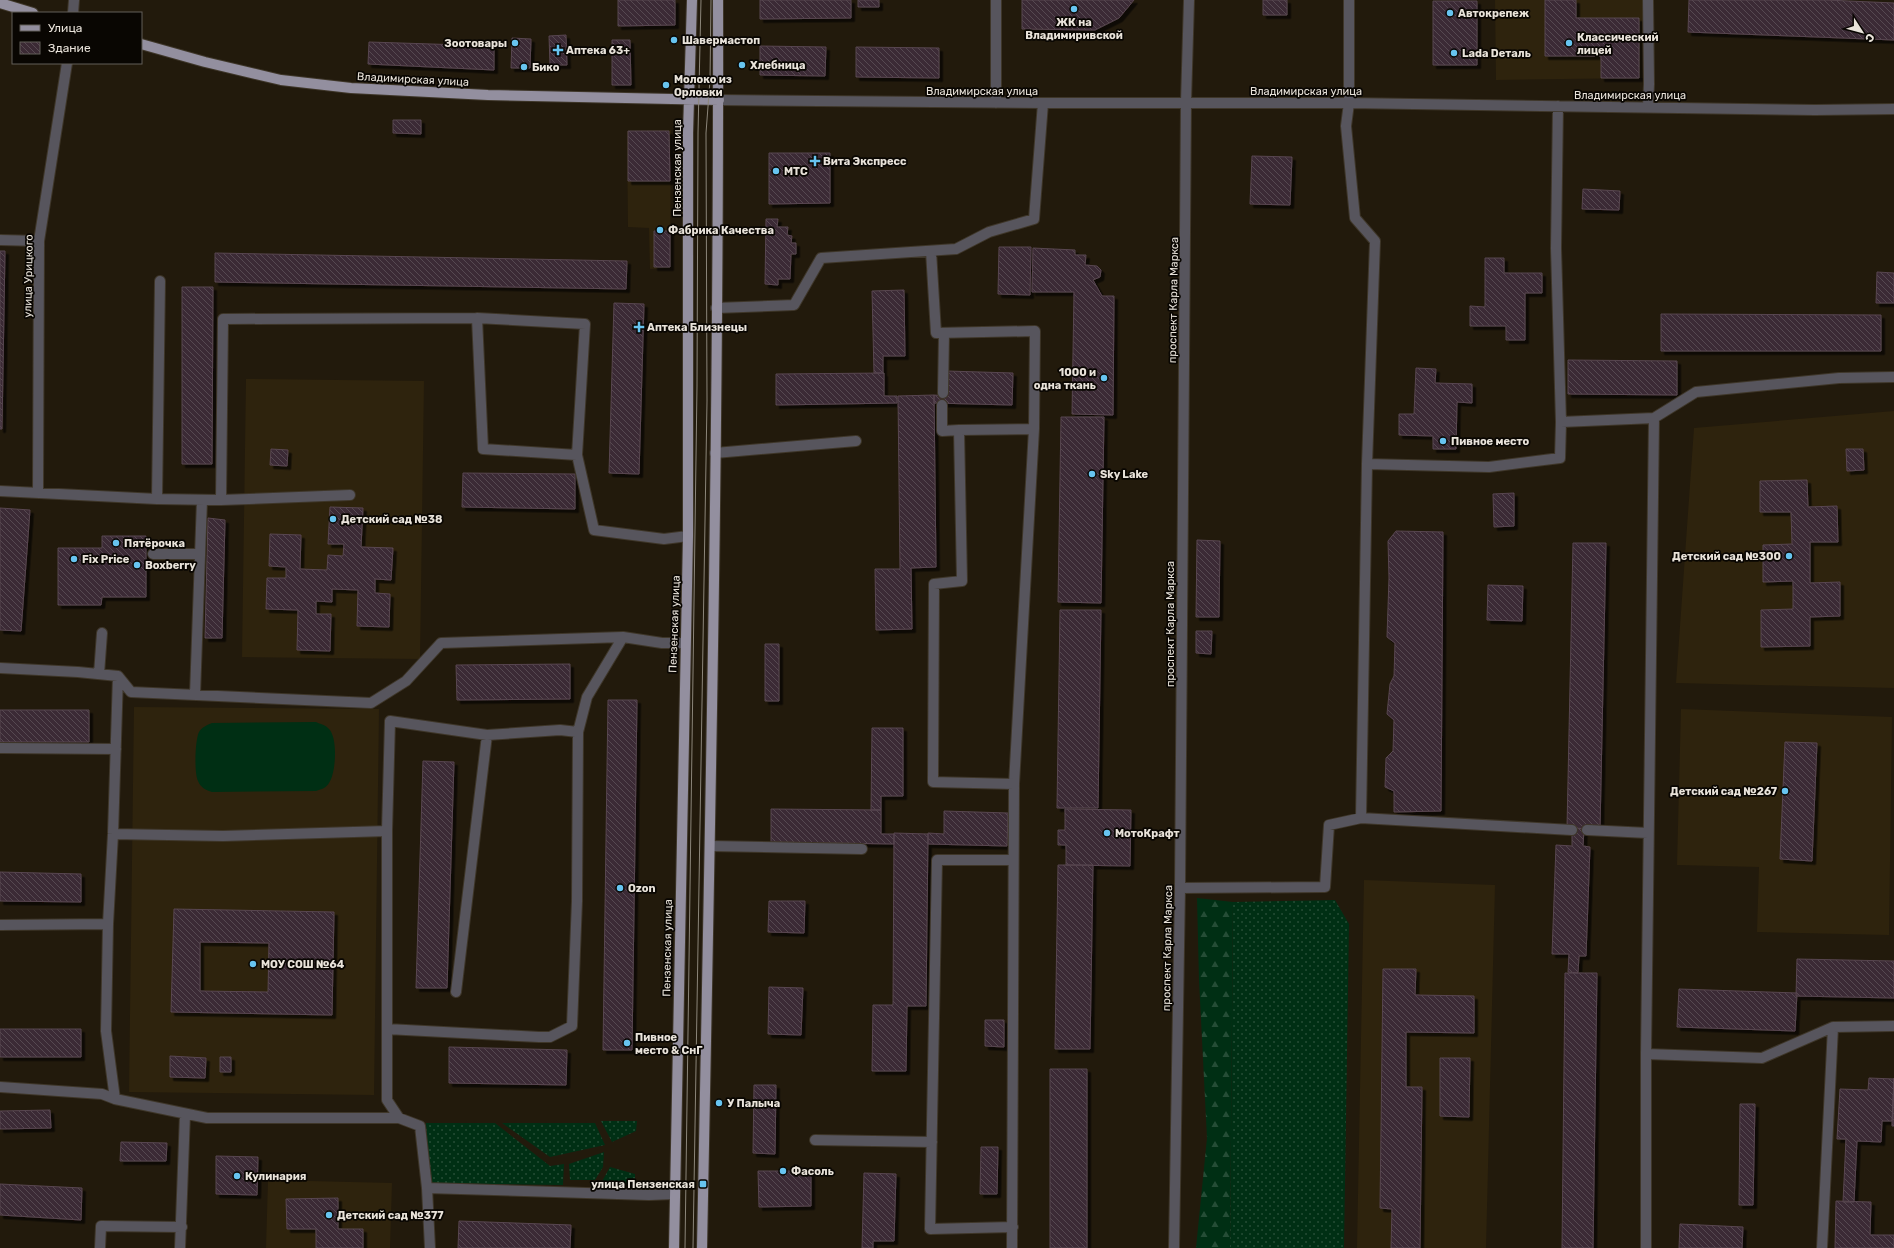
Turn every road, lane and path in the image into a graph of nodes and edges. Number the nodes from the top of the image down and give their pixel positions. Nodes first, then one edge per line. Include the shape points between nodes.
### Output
1 (74, 0) edge
2 (692, 0) edge
3 (718, 0) edge
4 (996, 0) edge
5 (1189, 0) edge
6 (1349, 0) edge
7 (1648, 0) edge
8 (0, 3) edge
9 (30, 12) edge
10 (73, 12) edge
11 (142, 44) edge
12 (67, 64) edge
13 (689, 99) junction
14 (719, 100) junction
15 (1186, 102) junction
16 (996, 103) junction
17 (1043, 103) junction
18 (1349, 103) junction
19 (1558, 106) junction
20 (1648, 106) junction
21 (1894, 109) edge
22 (0, 240) edge
23 (39, 241) junction
24 (931, 251) junction
25 (160, 281) dead end
26 (716, 308) junction
27 (477, 318) junction
28 (944, 333) junction
29 (1894, 377) edge
30 (943, 393) dead end
31 (942, 405) dead end
32 (1654, 418) junction
33 (1561, 422) junction
34 (1034, 429) junction
35 (959, 430) junction
36 (856, 441) dead end
37 (715, 453) junction
38 (577, 455) junction
39 (1367, 464) junction
40 (0, 492) edge
41 (38, 493) junction
42 (350, 494) dead end
43 (157, 499) junction
44 (202, 500) junction
45 (221, 500) junction
46 (688, 536) junction
47 (153, 554) dead end
48 (200, 554) junction
49 (102, 633) dead end
50 (624, 637) junction
51 (685, 643) junction
52 (0, 668) edge
53 (99, 674) junction
54 (118, 676) junction
55 (196, 695) junction
56 (578, 732) junction
57 (487, 735) junction
58 (0, 748) edge
59 (116, 749) junction
60 (1014, 784) junction
61 (1361, 818) junction
62 (1572, 830) dead end
63 (1587, 830) dead end
64 (387, 831) junction
65 (1648, 833) junction
66 (113, 834) junction
67 (710, 846) junction
68 (862, 849) dead end
69 (1014, 860) junction
70 (1180, 888) junction
71 (108, 924) junction
72 (0, 925) edge
73 (456, 992) dead end
74 (1894, 1026) edge
75 (1833, 1027) junction
76 (387, 1029) junction
77 (1646, 1054) junction
78 (0, 1087) edge
79 (115, 1099) junction
80 (185, 1114) junction
81 (399, 1118) junction
82 (815, 1140) dead end
83 (932, 1142) junction
84 (427, 1188) junction
85 (674, 1194) junction
86 (1013, 1227) junction
87 (182, 1228) junction
88 (100, 1248) edge
89 (180, 1248) edge
90 (430, 1248) edge
91 (674, 1248) edge
92 (702, 1248) edge
93 (1012, 1248) edge
94 (1174, 1248) edge
95 (1646, 1248) edge
96 (1822, 1248) edge

1 - 10 street
2 - 13 main road, Пензенская улица
3 - 14 main road
4 - 16 street
5 - 15 street, проспект Карла Маркса
6 - 18 street
7 - 20 street
8 - 9 main road
11 - 13 main road, Владимирская улица via 281,80 351,88 488,95
12 - 23 street, улица Урицкого
13 - 14 main road, Владимирская улица
13 - 46 main road, Пензенская улица
14 - 16 street, Владимирская улица
14 - 26 main road
15 - 17 street, Владимирская улица
15 - 18 street, Владимирская улица
15 - 70 street, проспект Карла Маркса
16 - 17 street, Владимирская улица
17 - 24 street via 1034,219 989,232 956,249
18 - 19 street, Владимирская улица
18 - 39 street via 1346,126 1355,218 1375,241
19 - 20 street, Владимирская улица
19 - 33 street via 1556,248
20 - 21 street, Владимирская улица
22 - 23 street
23 - 41 street, улица Урицкого
24 - 26 street via 821,258 794,305
24 - 28 street via 936,333
25 - 43 street
26 - 37 main road
27 - 38 street via 483,449
27 - 38 street via 585,324
27 - 45 street via 223,319
28 - 30 street
28 - 34 street via 1035,331
29 - 32 street via 1839,378 1696,392
31 - 35 street via 942,431
32 - 33 street
32 - 65 street
33 - 39 street via 1560,458 1489,468
34 - 35 street
34 - 60 street
35 - 60 street via 962,581 934,584 933,782
36 - 37 street
37 - 67 main road
38 - 46 street via 594,530 664,539
39 - 61 street
40 - 41 street
41 - 43 street
42 - 45 street
43 - 44 street
44 - 45 street
44 - 48 street
46 - 51 main road, Пензенская улица
47 - 48 street
48 - 55 street
49 - 53 street
50 - 51 street via 662,643
50 - 55 street via 441,643 406,681 371,703
50 - 56 street via 588,697
51 - 85 main road, Пензенская улица
52 - 53 street
53 - 54 street
54 - 55 street via 131,692
54 - 59 street
56 - 57 street via 560,730
56 - 76 street via 577,901 572,1026 550,1037
57 - 64 street via 390,721
57 - 73 street
58 - 59 street
59 - 66 street
60 - 69 street
61 - 62 street
61 - 70 street via 1329,825 1325,887
63 - 65 street
64 - 66 street via 224,836
64 - 76 street
65 - 77 street
66 - 71 street
67 - 68 street
67 - 92 main road
69 - 83 street via 937,860
69 - 86 street
70 - 94 street, проспект Карла Маркса
71 - 72 street
71 - 79 street via 106,1032
74 - 75 street
75 - 77 street via 1762,1058
75 - 96 street
76 - 81 street via 387,1100
77 - 95 street
78 - 79 street via 102,1094
79 - 80 street
80 - 81 street via 207,1118
80 - 87 street
81 - 84 street via 420,1126
82 - 83 street
83 - 86 street via 930,1229
84 - 85 street
84 - 90 street
85 - 91 main road, Пензенская улица
86 - 93 street
87 - 88 street via 100,1226
87 - 89 street

